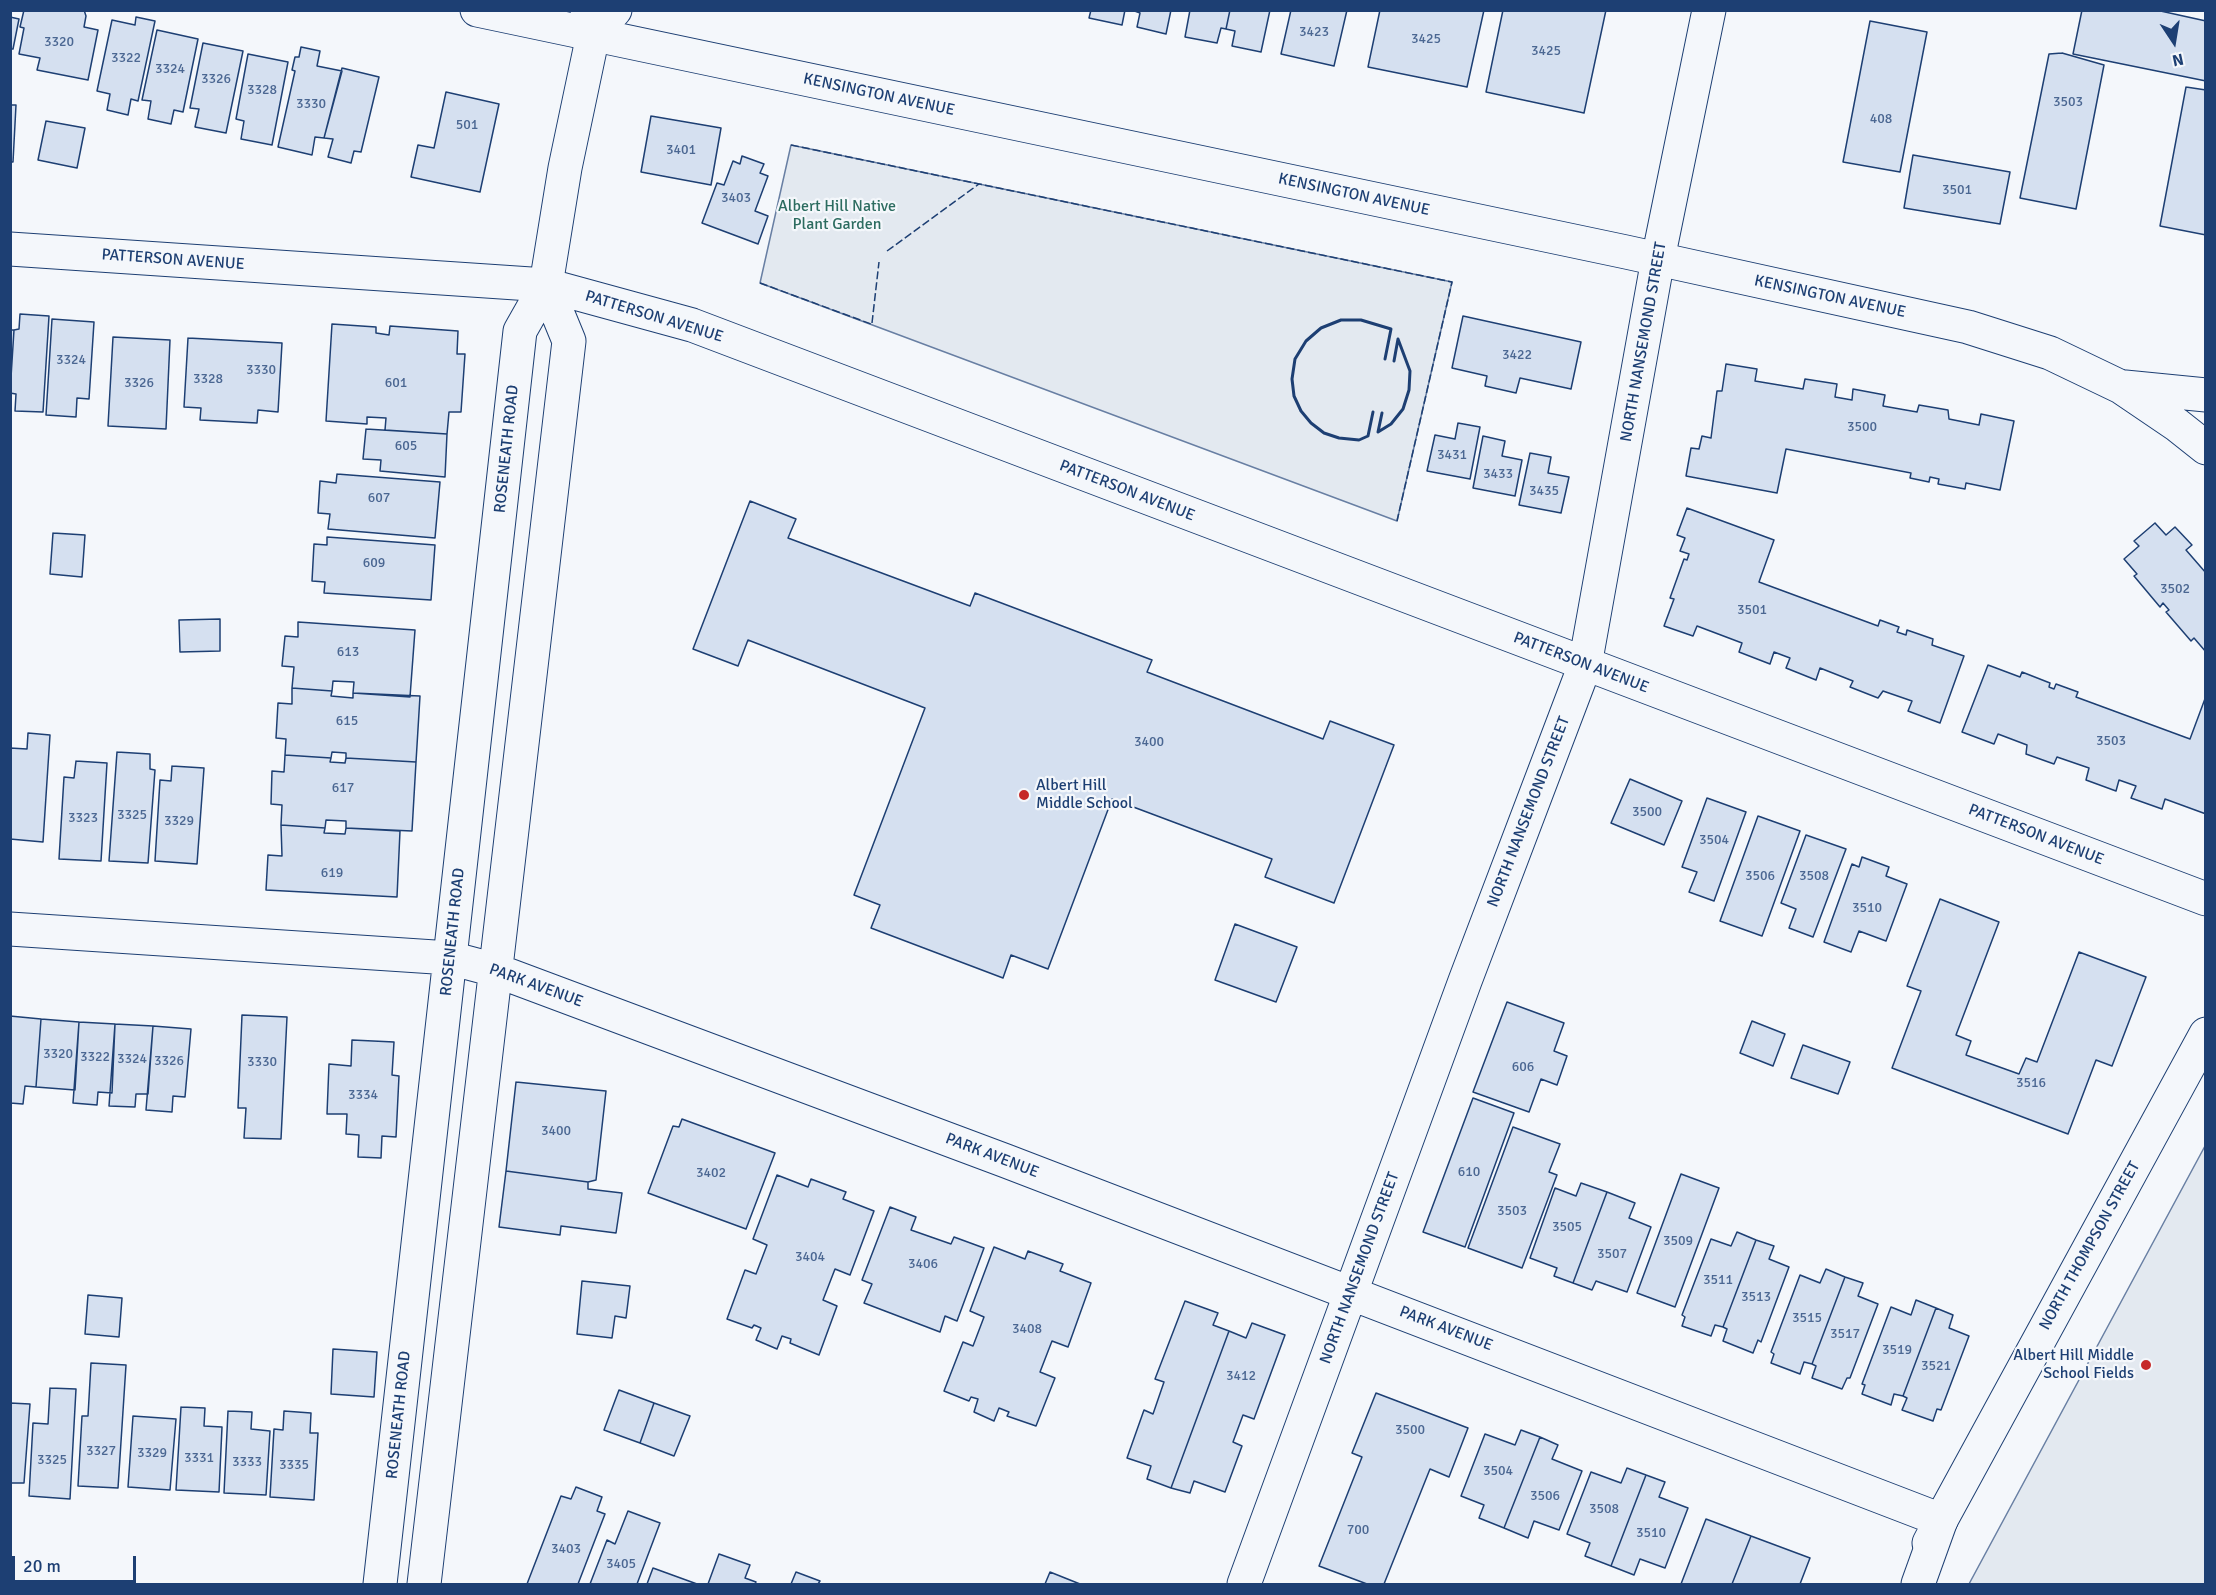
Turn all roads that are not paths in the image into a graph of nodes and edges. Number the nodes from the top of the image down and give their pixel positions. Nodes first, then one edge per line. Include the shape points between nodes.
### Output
1 (477, 10) edge
2 (615, 10) edge
3 (1709, 10) edge
4 (590, 23) edge
5 (10, 249) edge
6 (1658, 259) junction
7 (546, 285) junction
8 (2121, 387) junction
9 (2205, 395) edge
10 (2205, 448) edge
11 (1585, 665) junction
12 (2205, 899) edge
13 (10, 929) edge
14 (450, 958) junction
15 (495, 970) junction
16 (2205, 1034) edge
17 (1351, 1293) junction
18 (1941, 1520) junction
19 (380, 1584) edge
20 (424, 1584) edge
21 (1244, 1584) edge
22 (1906, 1584) edge
23 (1918, 1584) edge

1 - 4 main road, KENSINGTON AVENUE
2 - 4 main road, ROSENEATH ROAD
3 - 6 main road, NORTH NANSEMOND STREET
4 - 6 main road, KENSINGTON AVENUE
4 - 7 main road, ROSENEATH ROAD
5 - 7 main road, PATTERSON AVENUE
6 - 8 main road, KENSINGTON AVENUE via 1968,327 2050,352
6 - 11 main road, NORTH NANSEMOND STREET
7 - 11 main road, PATTERSON AVENUE via 692,325
7 - 14 main road, ROSENEATH ROAD via 520,332
7 - 15 main road via 569,341
8 - 9 main road
8 - 10 main road, KENSINGTON AVENUE
11 - 12 main road, PATTERSON AVENUE
11 - 17 main road, NORTH NANSEMOND STREET
13 - 14 main road, PARK AVENUE
14 - 15 main road, PARK AVENUE
14 - 19 main road, ROSENEATH ROAD
15 - 17 main road, PARK AVENUE
15 - 20 main road
16 - 18 main road, NORTH THOMPSON STREET
17 - 18 main road, PARK AVENUE
17 - 21 main road, NORTH NANSEMOND STREET
18 - 22 main road, NORTH THOMPSON STREET
18 - 23 main road

